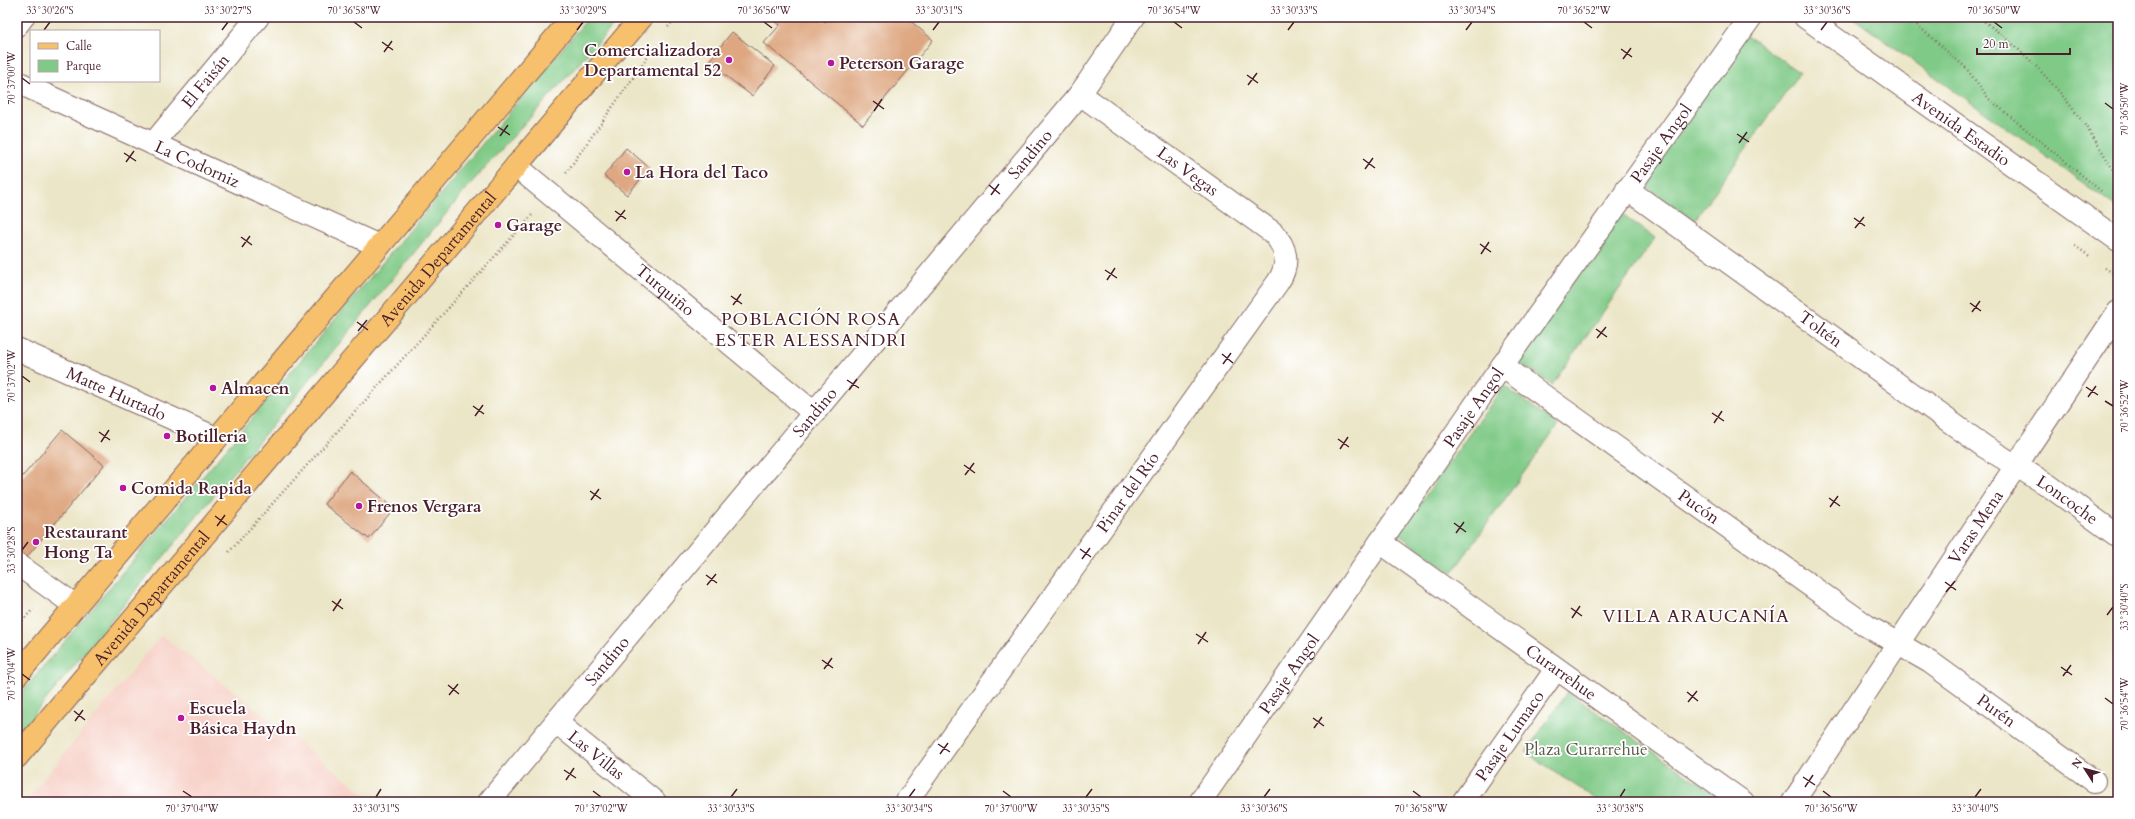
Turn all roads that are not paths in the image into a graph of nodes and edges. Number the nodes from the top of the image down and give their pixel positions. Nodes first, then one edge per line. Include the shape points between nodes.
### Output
1 (23, 17) edge
2 (258, 17) edge
3 (573, 17) edge
4 (642, 17) edge
5 (1133, 17) edge
6 (1751, 17) edge
7 (1805, 17) edge
8 (17, 24) edge
9 (17, 82) edge
10 (1080, 94) junction
11 (153, 144) junction
12 (516, 166) junction
13 (1627, 189) junction
14 (2118, 240) edge
15 (379, 246) junction
16 (1286, 257) joint
17 (2118, 312) edge
18 (17, 349) edge
19 (1502, 366) junction
20 (814, 413) junction
21 (216, 438) junction
22 (2016, 466) junction
23 (2118, 536) edge
24 (1380, 542) junction
25 (17, 564) edge
26 (76, 606) junction
27 (1898, 644) junction
28 (1556, 669) junction
29 (17, 675) edge
30 (556, 722) junction
31 (17, 757) edge
32 (2094, 781) dead end
33 (489, 802) edge
34 (655, 802) edge
35 (906, 802) edge
36 (1200, 802) edge
37 (1463, 802) edge
38 (1743, 802) edge
39 (1793, 802) edge

1 - 8 street
2 - 11 street, El Faisán
3 - 15 main road
4 - 12 main road, Avenida Departamental
5 - 10 street, Sandino
6 - 13 street, Pasaje Angol
7 - 14 street, Avenida Estadio
9 - 11 street, La Codorniz
10 - 16 street, Las Vegas via 1272,232 1284,247
10 - 20 street, Sandino
11 - 15 street, La Codorniz
12 - 20 street, Turquiño
12 - 31 main road, Avenida Departamental
13 - 19 street, Pasaje Angol
13 - 22 street, Toltén via 1985,447
15 - 21 main road
16 - 35 street, Pinar del Río via 1286,266 1278,282
17 - 22 street, Varas Mena
18 - 21 street, Matte Hurtado
19 - 24 street, Pasaje Angol
19 - 27 street, Pucón via 1861,622
20 - 30 street, Sandino
21 - 26 main road
22 - 23 street, Loncoche via 2048,485
22 - 27 street, Varas Mena
24 - 28 street, Curarrehue
24 - 36 street, Pasaje Angol
25 - 26 street
26 - 29 main road
27 - 32 street, Purén via 1930,662
27 - 39 street, Varas Mena
28 - 37 street, Pasaje Lumaco
28 - 38 street, Curarrehue
30 - 33 street, Sandino
30 - 34 street, Las Villas

